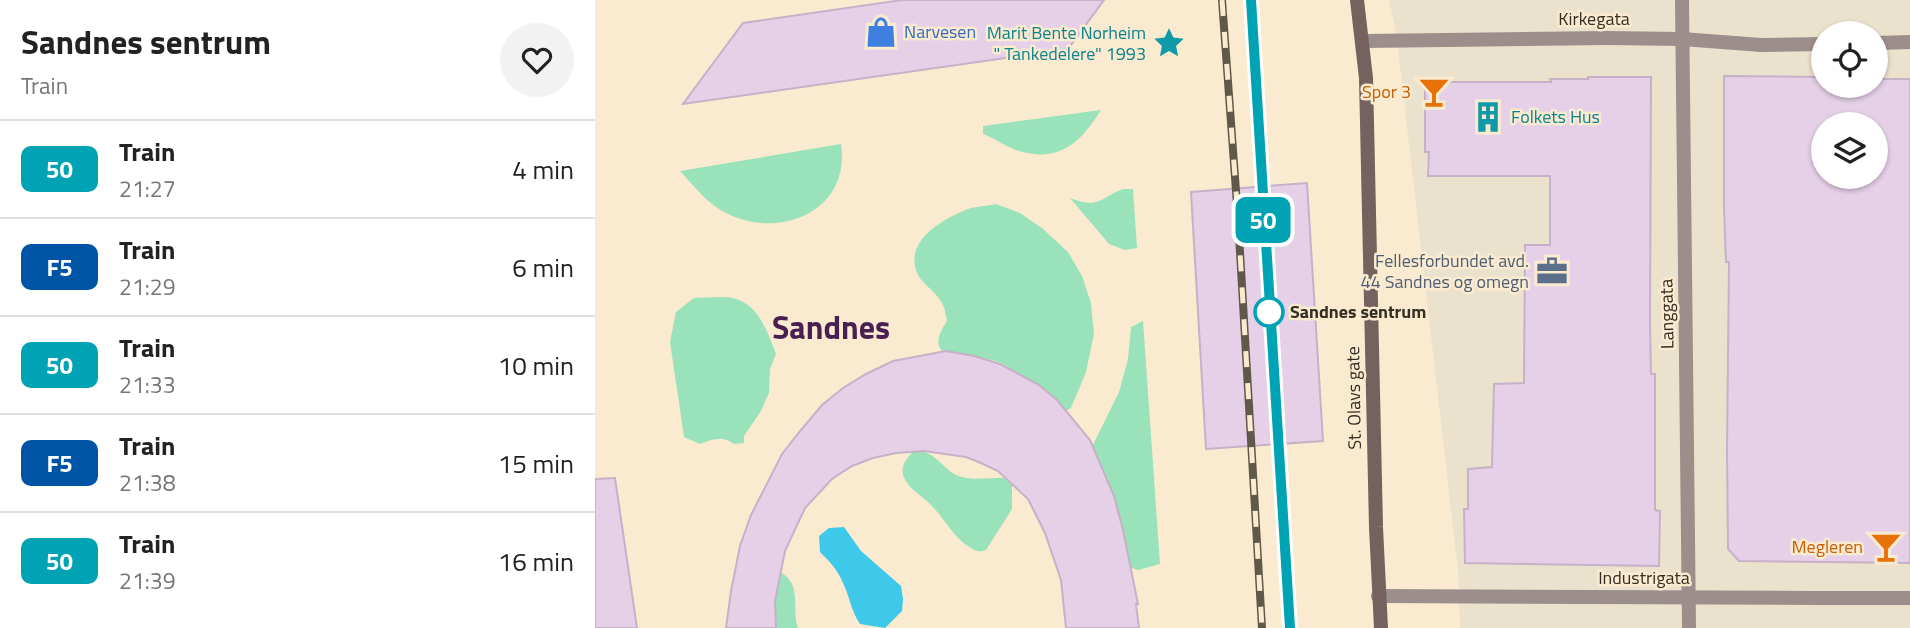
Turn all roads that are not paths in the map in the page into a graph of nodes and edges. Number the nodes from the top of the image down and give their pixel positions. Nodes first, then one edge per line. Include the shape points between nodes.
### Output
1 (1357, 0) edge
2 (1682, 0) edge
3 (1682, 38) junction
4 (1364, 41) junction
5 (1910, 42) edge
6 (1888, 43) edge
7 (1811, 44) edge
8 (1378, 596) junction
9 (1689, 597) junction
10 (1910, 598) edge
11 (1381, 628) edge
12 (1689, 628) edge

1 - 4 street, St. Olavs gate
2 - 3 street, Langgata
3 - 4 street, Kirkegata
3 - 7 street, Kirkegata
3 - 9 street, Langgata
4 - 8 street, St. Olavs gate
5 - 6 street
8 - 9 street, Industrigata
8 - 11 street, St. Olavs gate
9 - 10 street, Industrigata
9 - 12 street, Langgata

